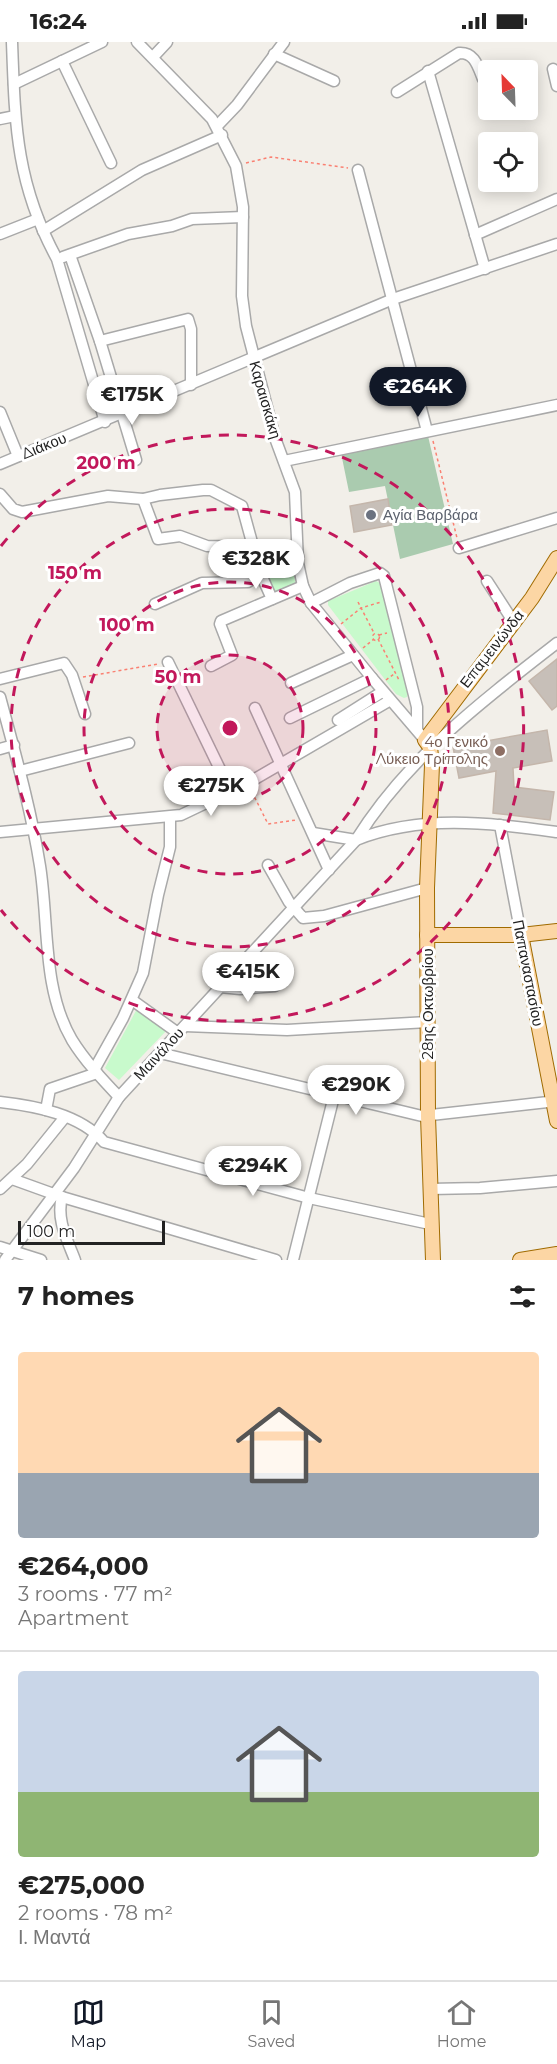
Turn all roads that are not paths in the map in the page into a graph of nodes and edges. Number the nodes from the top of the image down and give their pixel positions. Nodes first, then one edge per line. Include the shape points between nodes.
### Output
1 (12, 42) edge
2 (102, 42) edge
3 (137, 42) edge
4 (167, 42) edge
5 (284, 42) edge
6 (274, 54) junction
7 (153, 57) junction
8 (62, 61) junction
9 (478, 67) edge
10 (552, 69) dead end
11 (428, 71) junction
12 (334, 81) dead end
13 (14, 84) junction
14 (557, 86) edge
15 (397, 92) dead end
16 (15, 116) junction
17 (0, 119) edge
18 (220, 131) junction
19 (111, 163) dead end
20 (357, 170) road end
21 (557, 199) edge
22 (243, 217) junction
23 (38, 219) junction
24 (44, 231) junction
25 (0, 234) edge
26 (475, 235) junction
27 (557, 244) edge
28 (70, 255) junction
29 (57, 259) junction
30 (485, 269) junction
31 (393, 299) junction
32 (100, 341) junction
33 (253, 357) junction
34 (191, 385) junction
35 (557, 405) edge
36 (0, 412) edge
37 (122, 415) junction
38 (105, 422) junction
39 (429, 430) junction
40 (18, 456) junction
41 (136, 460) dead end
42 (284, 461) junction
43 (0, 464) edge
44 (0, 494) edge
45 (143, 500) junction
46 (557, 518) edge
47 (254, 547) junction
48 (459, 548) road end
49 (298, 556) junction
50 (557, 558) edge
51 (258, 572) junction
52 (487, 581) dead end
53 (303, 586) junction
54 (272, 599) junction
55 (311, 603) junction
56 (155, 604) dead end
57 (513, 621) junction
58 (557, 643) edge
59 (353, 655) junction
60 (168, 662) road end
61 (211, 666) dead end
62 (0, 679) edge
63 (291, 683) dead end
64 (380, 689) junction
65 (0, 697) edge
66 (417, 704) junction
67 (255, 708) dead end
68 (85, 714) dead end
69 (290, 718) dead end
70 (338, 720) dead end
71 (407, 720) junction
72 (424, 739) junction
73 (129, 743) dead end
74 (14, 745) junction
75 (0, 749) edge
76 (281, 764) junction
77 (20, 771) junction
78 (231, 792) junction
79 (170, 817) junction
80 (430, 824) junction
81 (500, 825) junction
82 (33, 829) junction
83 (0, 832) edge
84 (557, 832) edge
85 (313, 833) junction
86 (356, 840) junction
87 (268, 865) dead end
88 (329, 870) junction
89 (427, 888) junction
90 (294, 909) junction
91 (557, 931) edge
92 (427, 935) junction
93 (521, 935) junction
94 (275, 986) dead end
95 (220, 987) junction
96 (132, 1000) junction
97 (428, 1022) junction
98 (182, 1029) junction
99 (160, 1053) junction
100 (95, 1072) junction
101 (334, 1096) junction
102 (118, 1097) junction
103 (0, 1102) edge
104 (555, 1102) edge
105 (46, 1110) junction
106 (428, 1116) junction
107 (65, 1117) junction
108 (557, 1121) edge
109 (96, 1133) junction
110 (12, 1179) junction
111 (557, 1181) edge
112 (0, 1188) edge
113 (429, 1189) junction
114 (59, 1196) junction
115 (309, 1198) junction
116 (430, 1224) junction
117 (5, 1252) edge
118 (557, 1254) edge
119 (41, 1260) edge
120 (75, 1260) edge
121 (276, 1260) edge
122 (293, 1260) edge
123 (433, 1260) edge
124 (520, 1260) edge

1 - 13 street
2 - 8 street
3 - 7 street, Καραισκάκη
4 - 7 street
5 - 6 street
6 - 12 street
6 - 18 street
7 - 18 street, Καραισκάκη via 206,111
8 - 13 street
8 - 19 street
9 - 11 street via 465,52
10 - 14 street
11 - 15 street
11 - 26 street
13 - 16 street
16 - 17 street
16 - 23 street via 22,174
18 - 22 street, Καραισκάκη via 236,166
18 - 24 street via 142,170
20 - 31 street
21 - 26 street
22 - 28 street via 192,219 128,234
22 - 33 street, Καραισκάκη via 242,296
23 - 24 street
23 - 25 street
24 - 29 street
26 - 30 street
27 - 30 street, Διάκου
28 - 29 street
28 - 32 street
29 - 38 street
30 - 31 street, Διάκου
31 - 33 street, Διάκου
31 - 39 street
32 - 34 street via 188,319
32 - 37 street
33 - 34 street, Διάκου
33 - 42 street, Καραισκάκη
34 - 37 street, Διάκου
35 - 39 street
36 - 40 street
37 - 38 street, Διάκου
37 - 41 street
38 - 40 street, Διάκου
39 - 42 street
40 - 43 street, Διάκου
42 - 49 street, Καραισκάκη via 296,500
44 - 45 street via 13,509 22,512 108,496
45 - 47 street via 158,539 180,536 207,546
45 - 47 street via 211,490 242,506
46 - 48 street
47 - 51 street
49 - 51 street
49 - 53 street, Καραισκάκη
50 - 57 main road, Επαμεινώνδα
51 - 54 street
51 - 56 street via 248,582 202,583
52 - 57 street
53 - 54 street
53 - 55 street, Καραισκάκη
54 - 61 street via 221,621 232,655
55 - 59 street, Καραισκάκη
55 - 66 street via 350,583 380,573 386,578
57 - 72 main road, Επαμεινώνδα
58 - 72 street
59 - 63 street
59 - 64 street, Καραισκάκη
60 - 78 street
62 - 68 street via 64,663
64 - 69 street
64 - 70 street
64 - 71 street, Καραισκάκη
64 - 76 street
65 - 74 street
66 - 71 street
66 - 72 street
67 - 76 street
71 - 72 street, Καραισκάκη
72 - 80 main road, 28ης Οκτωβρίου
72 - 86 street via 405,773
73 - 77 street
74 - 75 street
74 - 77 street
76 - 78 street
76 - 85 street
77 - 82 street
78 - 79 street
79 - 82 street
79 - 96 street via 170,847 143,973
80 - 81 street, Μαινάλου via 465,821
80 - 86 street, Μαινάλου via 391,828
80 - 89 main road, 28ης Οκτωβρίου
81 - 84 street, Μαινάλου
81 - 93 street, Παπαναστασίου
82 - 83 street
82 - 100 street via 56,1000 72,1039
85 - 86 street
85 - 88 street
86 - 88 street, Μαινάλου
87 - 90 street
88 - 90 street, Μαινάλου
89 - 90 street via 312,918 301,917
89 - 92 main road, 28ης Οκτωβρίου
90 - 95 street, Μαινάλου
91 - 93 main road
92 - 93 main road
92 - 97 main road, 28ης Οκτωβρίου
93 - 104 main road, Παπαναστασίου
94 - 95 street via 240,990
95 - 98 street, Μαινάλου
96 - 98 street
96 - 100 street
97 - 98 street via 287,1030
97 - 106 main road, 28ης Οκτωβρίου
98 - 99 street, Μαινάλου
99 - 101 street
99 - 102 street, Μαινάλου
100 - 102 street
100 - 105 street via 50,1089
101 - 106 street
101 - 115 street
102 - 109 street, Μαινάλου
103 - 105 street
104 - 106 street
104 - 108 main road, Παπαναστασίου
105 - 107 street
106 - 113 main road, 28ης Οκτωβρίου
107 - 109 street
107 - 110 street
109 - 114 street, Μαινάλου
109 - 115 street via 104,1142
110 - 112 street
110 - 114 street
111 - 113 street
113 - 116 main road, 28ης Οκτωβρίου
114 - 117 street, Μαινάλου
114 - 120 street via 60,1218
114 - 121 street
115 - 116 street
115 - 122 street
116 - 123 main road, 28ης Οκτωβρίου
117 - 119 street
118 - 124 main road

